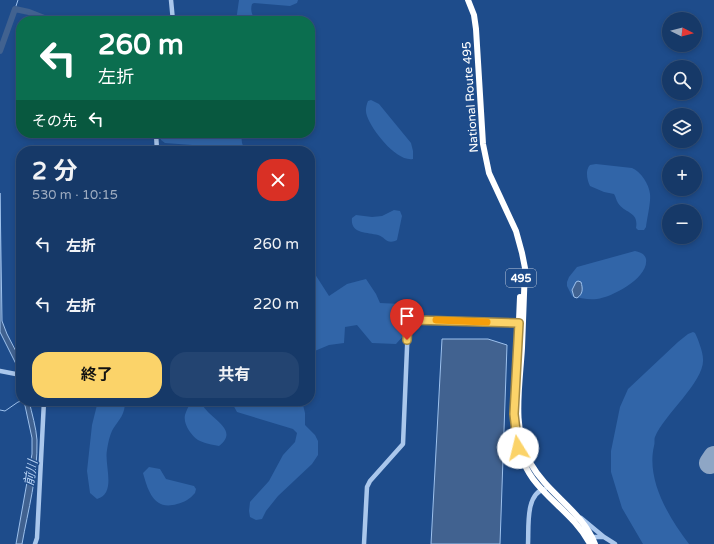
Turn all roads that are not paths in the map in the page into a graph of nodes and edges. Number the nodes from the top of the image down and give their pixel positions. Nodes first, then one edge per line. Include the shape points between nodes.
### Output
1 (171, 0) edge
2 (465, 0) edge
3 (468, 0) edge
4 (173, 16) edge
5 (521, 323) junction
6 (0, 371) edge
7 (16, 374) edge
8 (44, 406) edge
9 (550, 488) junction
10 (542, 489) junction
11 (574, 513) junction
12 (604, 536) junction
13 (592, 537) junction
14 (35, 544) edge
15 (364, 544) edge
16 (528, 544) edge
17 (590, 544) edge
18 (595, 544) edge
19 (615, 544) edge

1 - 4 street
2 - 5 highway, National Route 495 / 495 via 474,30 480,145 494,194 513,231 520,259
3 - 5 highway, National Route 495 / 495 via 476,29 483,144 493,183 516,231 525,268
5 - 9 highway, National Route 495 / 495 via 518,415 520,433 530,463
5 - 10 highway, National Route 495 / 495 via 514,414 516,433 518,448 524,461
5 - 15 street via 410,321 403,444 367,487
6 - 7 street
8 - 14 street via 42,467
9 - 10 street
9 - 11 highway, National Route 495 / 495
10 - 16 street via 535,494 530,505
10 - 17 highway, National Route 495 / 495 via 571,517
11 - 12 street
11 - 13 highway, National Route 495 / 495
12 - 13 street
12 - 19 street
13 - 18 highway, National Route 495 / 495

